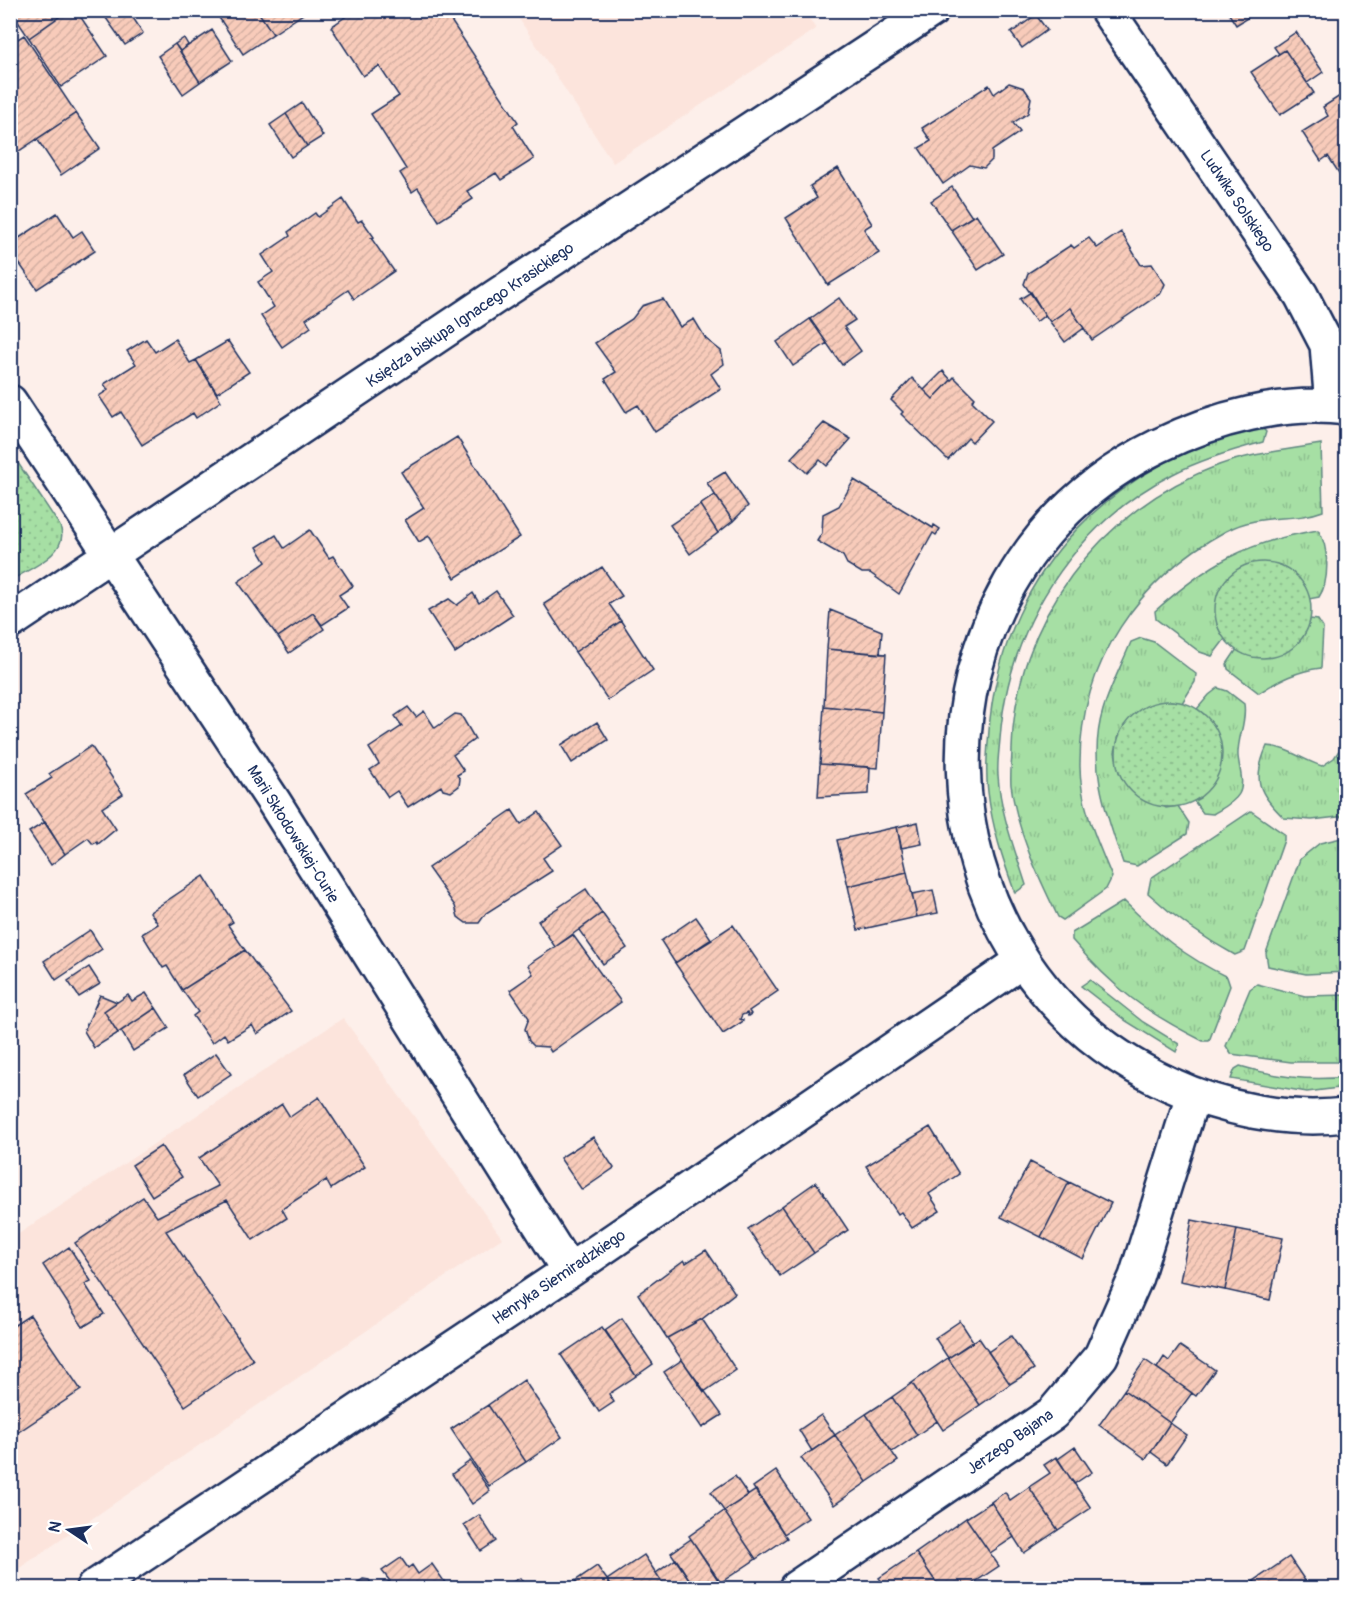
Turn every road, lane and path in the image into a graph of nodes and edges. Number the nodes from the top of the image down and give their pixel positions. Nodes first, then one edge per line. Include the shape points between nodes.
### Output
1 (932, 10) edge
2 (1107, 10) edge
3 (10, 402) edge
4 (1339, 407) edge
5 (110, 555) junction
6 (10, 622) edge
7 (1022, 961) junction
8 (1193, 1095) junction
9 (1347, 1115) edge
10 (569, 1271) junction
11 (93, 1588) edge
12 (796, 1588) edge

1 - 5 street, Księdza biskupa Ignacego Krasickiego
2 - 4 street, Ludwika Solskiego via 1301,295 1327,345
3 - 5 street, Marii Skłodowskiej-Curie
4 - 7 street via 1261,411 1192,429 1139,455 1072,504 1025,558 991,620 969,688 961,759 968,830 988,898
5 - 6 street, Księdza biskupa Ignacego Krasickiego
5 - 10 street, Marii Skłodowskiej-Curie via 274,802
7 - 8 street via 1056,1004 1097,1041 1143,1072
7 - 10 street, Henryka Siemiradzkiego
8 - 9 street via 1258,1113
8 - 12 street, Jerzego Bajana via 1136,1277 1101,1356 1053,1413
10 - 11 street, Henryka Siemiradzkiego

